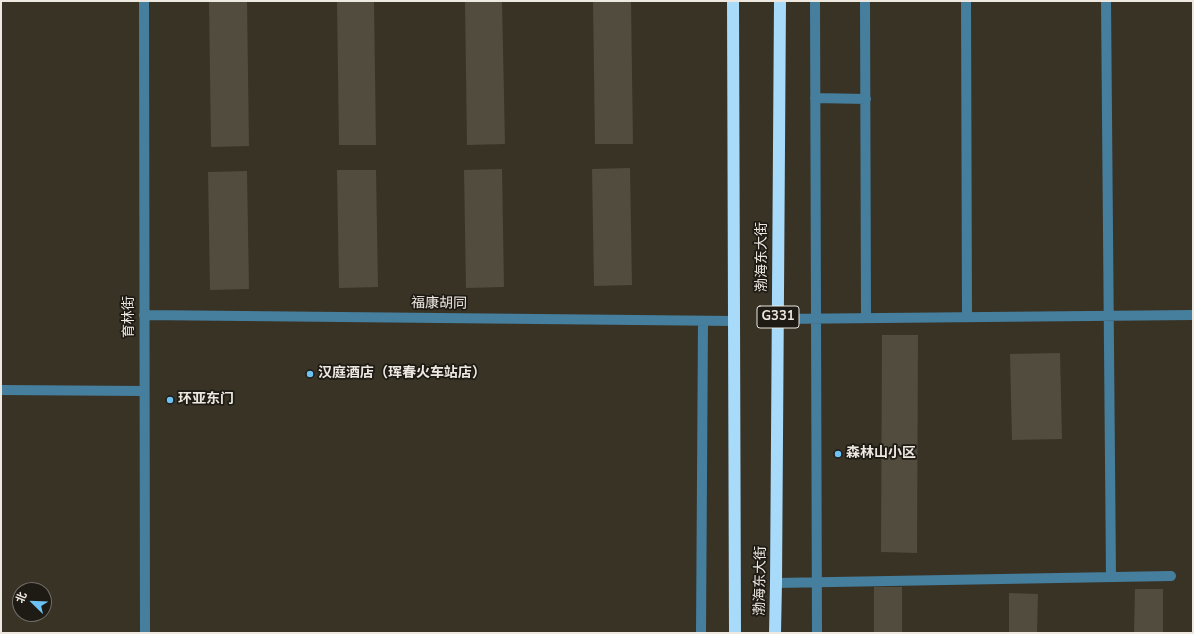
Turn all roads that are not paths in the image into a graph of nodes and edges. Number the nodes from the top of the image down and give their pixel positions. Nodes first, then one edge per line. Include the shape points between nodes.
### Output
1 (144, 1) edge
2 (733, 1) edge
3 (780, 1) edge
4 (815, 1) edge
5 (866, 1) edge
6 (966, 1) edge
7 (1106, 1) edge
8 (816, 98) junction
9 (866, 99) junction
10 (144, 315) junction
11 (1193, 315) edge
12 (1108, 316) junction
13 (967, 317) junction
14 (816, 318) junction
15 (866, 318) junction
16 (778, 319) junction
17 (704, 321) junction
18 (734, 321) junction
19 (1, 390) edge
20 (144, 391) junction
21 (1171, 576) dead end
22 (1111, 577) junction
23 (776, 583) junction
24 (816, 583) junction
25 (145, 633) edge
26 (702, 633) edge
27 (735, 633) edge
28 (775, 633) edge
29 (817, 633) edge

1 - 10 street, 育林街
2 - 18 highway, 渤海东大街
3 - 16 highway, 渤海东大街 / G331
4 - 8 street
5 - 9 street
6 - 13 street
7 - 12 street
8 - 9 street
8 - 14 street
9 - 15 street
10 - 17 street, 福康胡同
10 - 20 street, 育林街
11 - 12 street
12 - 13 street
12 - 22 street
13 - 15 street
14 - 15 street
14 - 16 street
14 - 24 street
16 - 23 highway, 渤海东大街 / G331
17 - 18 street, 福康胡同
17 - 26 street
18 - 27 highway, 渤海东大街
19 - 20 street
20 - 25 street, 育林街
21 - 22 street
22 - 24 street
23 - 24 street
23 - 28 highway, 渤海东大街 / G331
24 - 29 street

